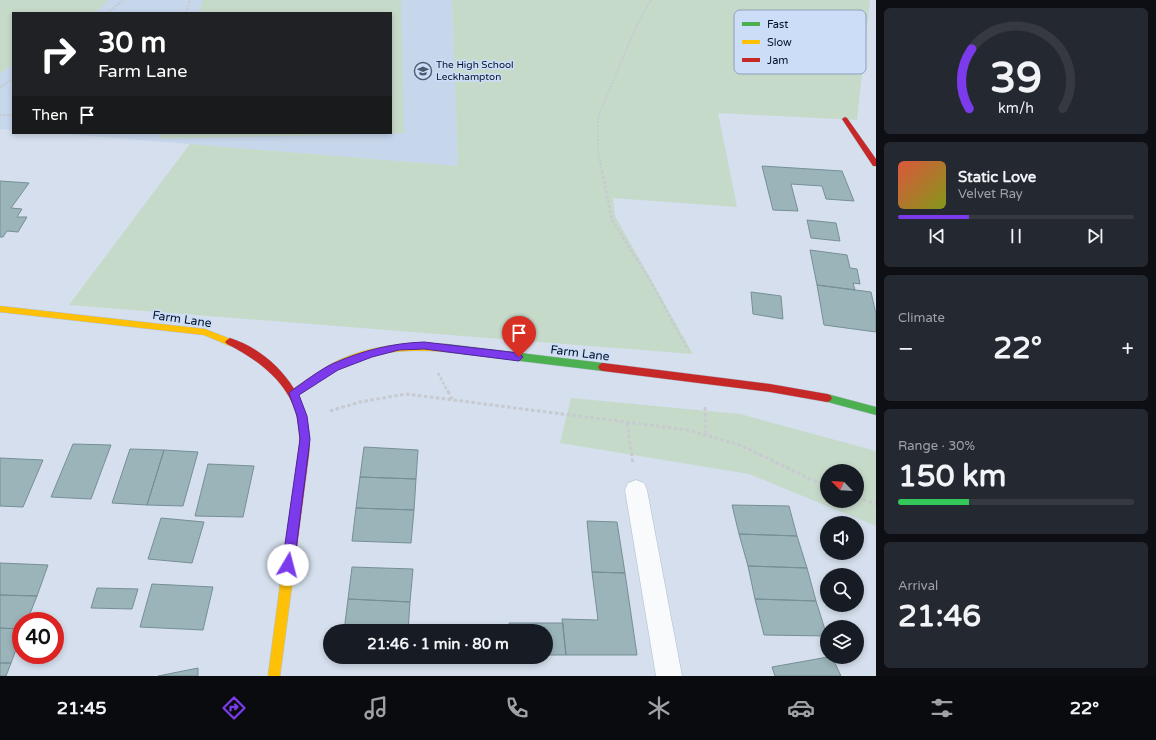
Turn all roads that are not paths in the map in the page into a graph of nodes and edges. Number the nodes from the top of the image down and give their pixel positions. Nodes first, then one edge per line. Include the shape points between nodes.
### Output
1 (845, 120) dead end
2 (876, 164) edge
3 (0, 309) edge
4 (294, 393) junction
5 (876, 411) edge
6 (636, 490) road end
7 (274, 676) edge
8 (669, 676) edge

1 - 2 street
3 - 4 street, Farm Lane via 205,332 252,353 268,364
4 - 5 street, Farm Lane via 334,367 352,360 399,347 424,345 770,388 830,398
4 - 7 street via 302,416 305,439
6 - 8 lane

